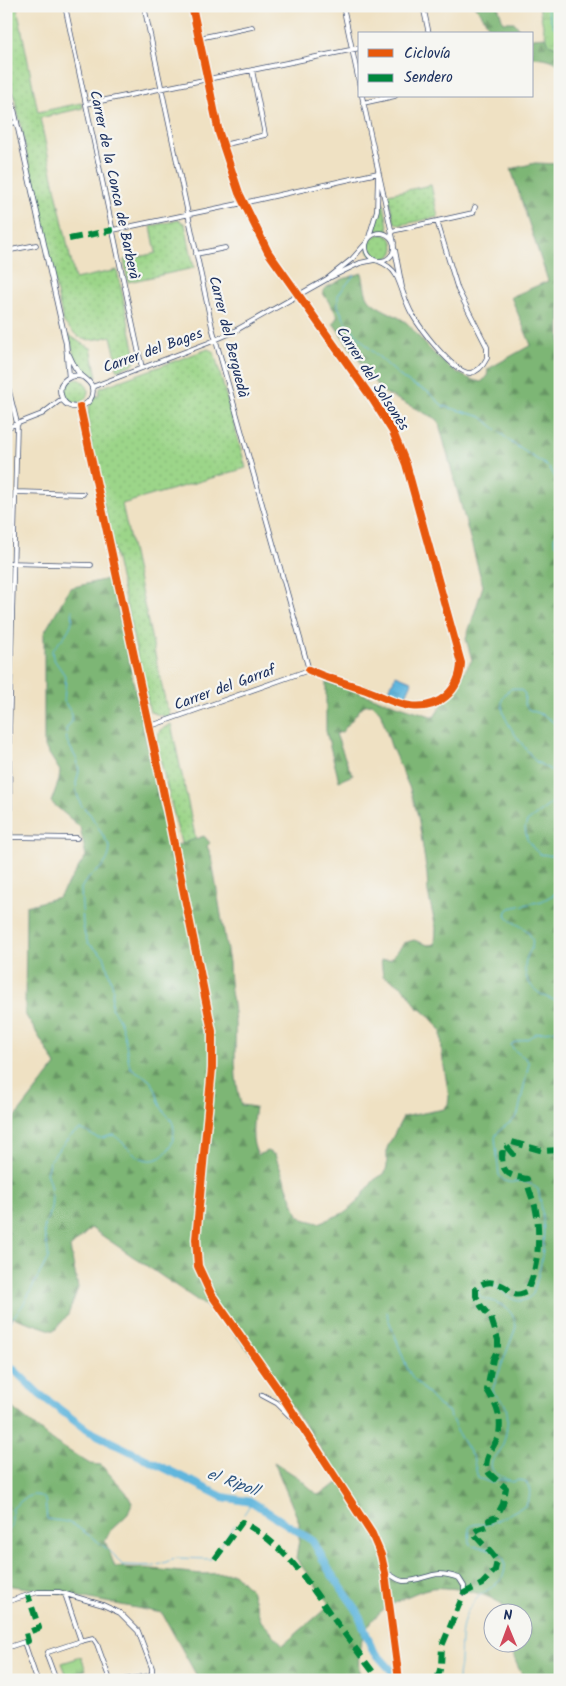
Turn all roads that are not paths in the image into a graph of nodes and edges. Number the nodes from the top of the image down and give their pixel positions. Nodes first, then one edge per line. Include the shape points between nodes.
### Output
1 (65, 6) edge
2 (144, 6) edge
3 (192, 6) edge
4 (343, 6) edge
5 (424, 6) edge
6 (252, 27) dead end
7 (429, 32) edge
8 (199, 38) junction
9 (358, 48) edge
10 (352, 49) junction
11 (252, 70) junction
12 (6, 74) edge
13 (358, 78) edge
14 (208, 79) junction
15 (161, 89) junction
16 (362, 98) edge
17 (386, 98) edge
18 (363, 103) junction
19 (86, 104) junction
20 (17, 122) junction
21 (6, 124) edge
22 (223, 145) junction
23 (378, 173) junction
24 (243, 203) junction
25 (475, 207) dead end
26 (188, 215) junction
27 (437, 221) junction
28 (113, 230) junction
29 (392, 231) junction
30 (368, 240) junction
31 (36, 245) dead end
32 (394, 245) junction
33 (224, 248) dead end
34 (6, 251) edge
35 (196, 254) junction
36 (376, 260) junction
37 (327, 278) junction
38 (403, 294) junction
39 (298, 295) junction
40 (215, 340) junction
41 (68, 350) junction
42 (142, 368) junction
43 (69, 377) junction
44 (82, 377) junction
45 (6, 380) edge
46 (92, 386) junction
47 (63, 400) junction
48 (80, 407) junction
49 (18, 423) junction
50 (6, 428) edge
51 (16, 492) junction
52 (83, 494) dead end
53 (6, 563) edge
54 (13, 564) junction
55 (91, 565) dead end
56 (6, 612) edge
57 (12, 612) junction
58 (309, 670) junction
59 (148, 727) junction
60 (6, 815) edge
61 (9, 821) junction
62 (77, 838) dead end
63 (262, 1395) dead end
64 (303, 1428) junction
65 (385, 1573) junction
66 (464, 1593) dead end
67 (65, 1594) junction
68 (6, 1602) edge
69 (81, 1641) junction
70 (6, 1648) edge
71 (37, 1680) edge
72 (56, 1680) edge
73 (110, 1680) edge
74 (123, 1680) edge
75 (399, 1680) edge

1 - 19 street, Carrer de la Conca de Barberà
2 - 15 street, Carrer del Berguedà
3 - 8 street, Carrer del Solsonès
4 - 10 street
5 - 7 street
6 - 8 street
8 - 14 street, Carrer del Solsonès
9 - 10 street
10 - 11 street
10 - 13 street
11 - 14 street
11 - 22 street via 266,135
12 - 20 street
14 - 15 street
14 - 22 street, Carrer del Solsonès
15 - 19 street
15 - 26 street, Carrer del Berguedà
16 - 18 street
17 - 18 street
18 - 23 street
19 - 28 street, Carrer de la Conca de Barberà
20 - 21 street
20 - 41 street
22 - 24 street, Carrer del Solsonès
23 - 24 street
23 - 29 street
23 - 30 street via 378,210
24 - 26 street
24 - 39 street, Carrer del Solsonès via 268,252
25 - 27 street via 473,213
26 - 28 street
26 - 35 street, Carrer del Berguedà
27 - 29 street
27 - 38 street via 458,290 487,346 485,362 475,372 464,371 437,348 413,315
28 - 42 street, Carrer de la Conca de Barberà
29 - 32 street
30 - 32 street via 382,233 390,236
30 - 36 street via 367,252
30 - 37 street, Carrer del Bages via 358,254
31 - 34 street
32 - 36 street via 390,258
32 - 38 street
33 - 35 street
35 - 40 street, Carrer del Berguedà
36 - 37 street, Carrer del Bages via 360,263
36 - 38 street via 393,271
37 - 39 street, Carrer del Bages
39 - 40 street, Carrer del Bages
39 - 58 street, Carrer del Solsonès via 393,432 406,464 461,663 459,678 449,694 434,704 421,707 404,705
40 - 42 street, Carrer del Bages
40 - 58 street, Carrer del Berguedà
41 - 43 street
41 - 44 street
42 - 46 street, Carrer del Bages
43 - 44 street
43 - 47 street via 60,387
44 - 46 street
45 - 49 street
46 - 48 street via 91,397
47 - 48 street via 70,406
47 - 49 street via 42,414
48 - 59 street
49 - 50 street
49 - 51 street
51 - 52 street
51 - 54 street
53 - 54 street
54 - 55 street
54 - 57 street
56 - 57 street
57 - 61 street
58 - 59 street, Carrer del Garraf
59 - 64 street via 212,1030 212,1068 196,1239 198,1266 222,1312
60 - 61 street
61 - 62 street via 10,837
63 - 64 street via 277,1403
64 - 65 street via 372,1534
65 - 66 street via 404,1581 439,1574 452,1576 462,1582
65 - 75 street
67 - 68 street via 38,1592
67 - 69 street
67 - 74 street via 120,1613 138,1631 152,1673
69 - 72 street via 48,1652
69 - 73 street via 94,1639
70 - 71 street via 24,1642

